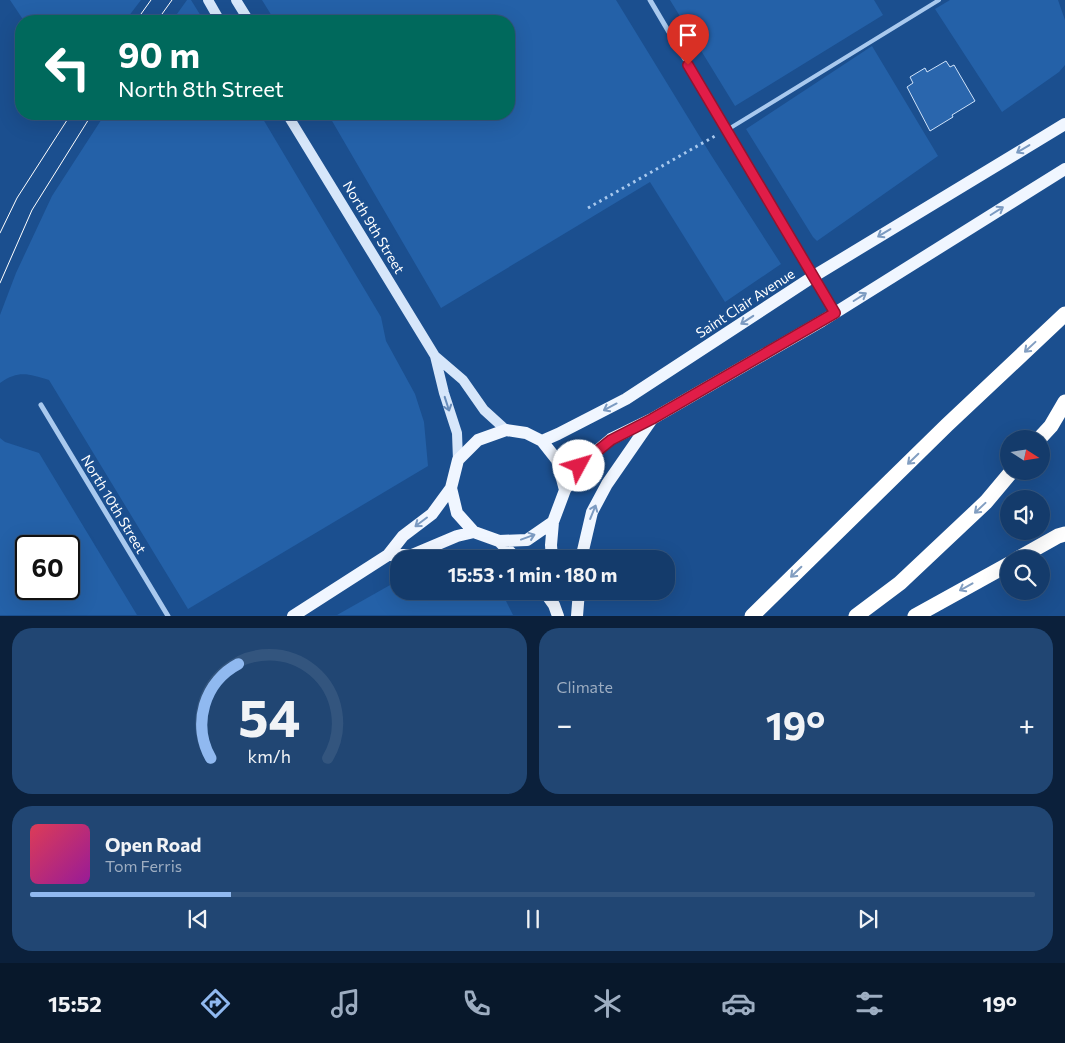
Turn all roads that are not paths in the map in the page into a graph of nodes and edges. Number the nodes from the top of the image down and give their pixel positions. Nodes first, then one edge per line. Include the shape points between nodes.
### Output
1 (208, 0) edge
2 (236, 0) edge
3 (650, 0) edge
4 (939, 0) edge
5 (217, 15) edge
6 (245, 15) edge
7 (291, 120) edge
8 (1064, 122) edge
9 (727, 130) junction
10 (1065, 169) edge
11 (814, 276) junction
12 (835, 313) junction
13 (1065, 314) edge
14 (435, 356) junction
15 (1065, 402) edge
16 (40, 405) dead end
17 (652, 419) junction
18 (506, 430) junction
19 (1047, 430) edge
20 (542, 441) junction
21 (458, 460) junction
22 (1004, 480) edge
23 (451, 488) junction
24 (564, 490) junction
25 (553, 522) junction
26 (474, 532) junction
27 (1065, 534) edge
28 (499, 541) junction
29 (508, 550) edge
30 (551, 550) edge
31 (583, 550) edge
32 (1033, 550) edge
33 (388, 555) junction
34 (1000, 569) edge
35 (578, 600) edge
36 (168, 616) edge
37 (293, 616) edge
38 (577, 616) edge
39 (752, 616) edge
40 (856, 616) edge
41 (915, 616) edge

1 - 5 main road
2 - 6 main road
3 - 9 street
4 - 9 lane
7 - 14 main road, North 9th Street
8 -> 11 main road, Saint Clair Avenue
9 - 11 street
12 -> 10 main road
11 - 12 street
11 -> 20 main road, Saint Clair Avenue via 626,399
12 - 17 main road
13 -> 39 highway
14 - 18 main road, North 9th Street via 463,380 484,410
14 -> 21 main road, North 9th Street via 457,433
15 - 19 highway
16 - 36 street, North 10th Street
17 - 24 main road via 611,440 579,466
31 -> 17 main road via 592,512 607,484
18 - 20 main road via 526,433
18 - 21 main road via 478,440
20 - 24 main road via 557,460
21 - 23 main road
22 -> 40 highway via 986,502 900,583
23 - 26 main road via 457,513
23 -> 33 main road via 432,514 403,536
24 - 25 main road
28 -> 25 main road via 527,540
25 - 30 main road
26 - 28 main road
26 - 33 main road via 412,555
27 - 32 highway
28 - 29 main road
33 - 37 main road
34 -> 41 highway
35 - 38 main road

